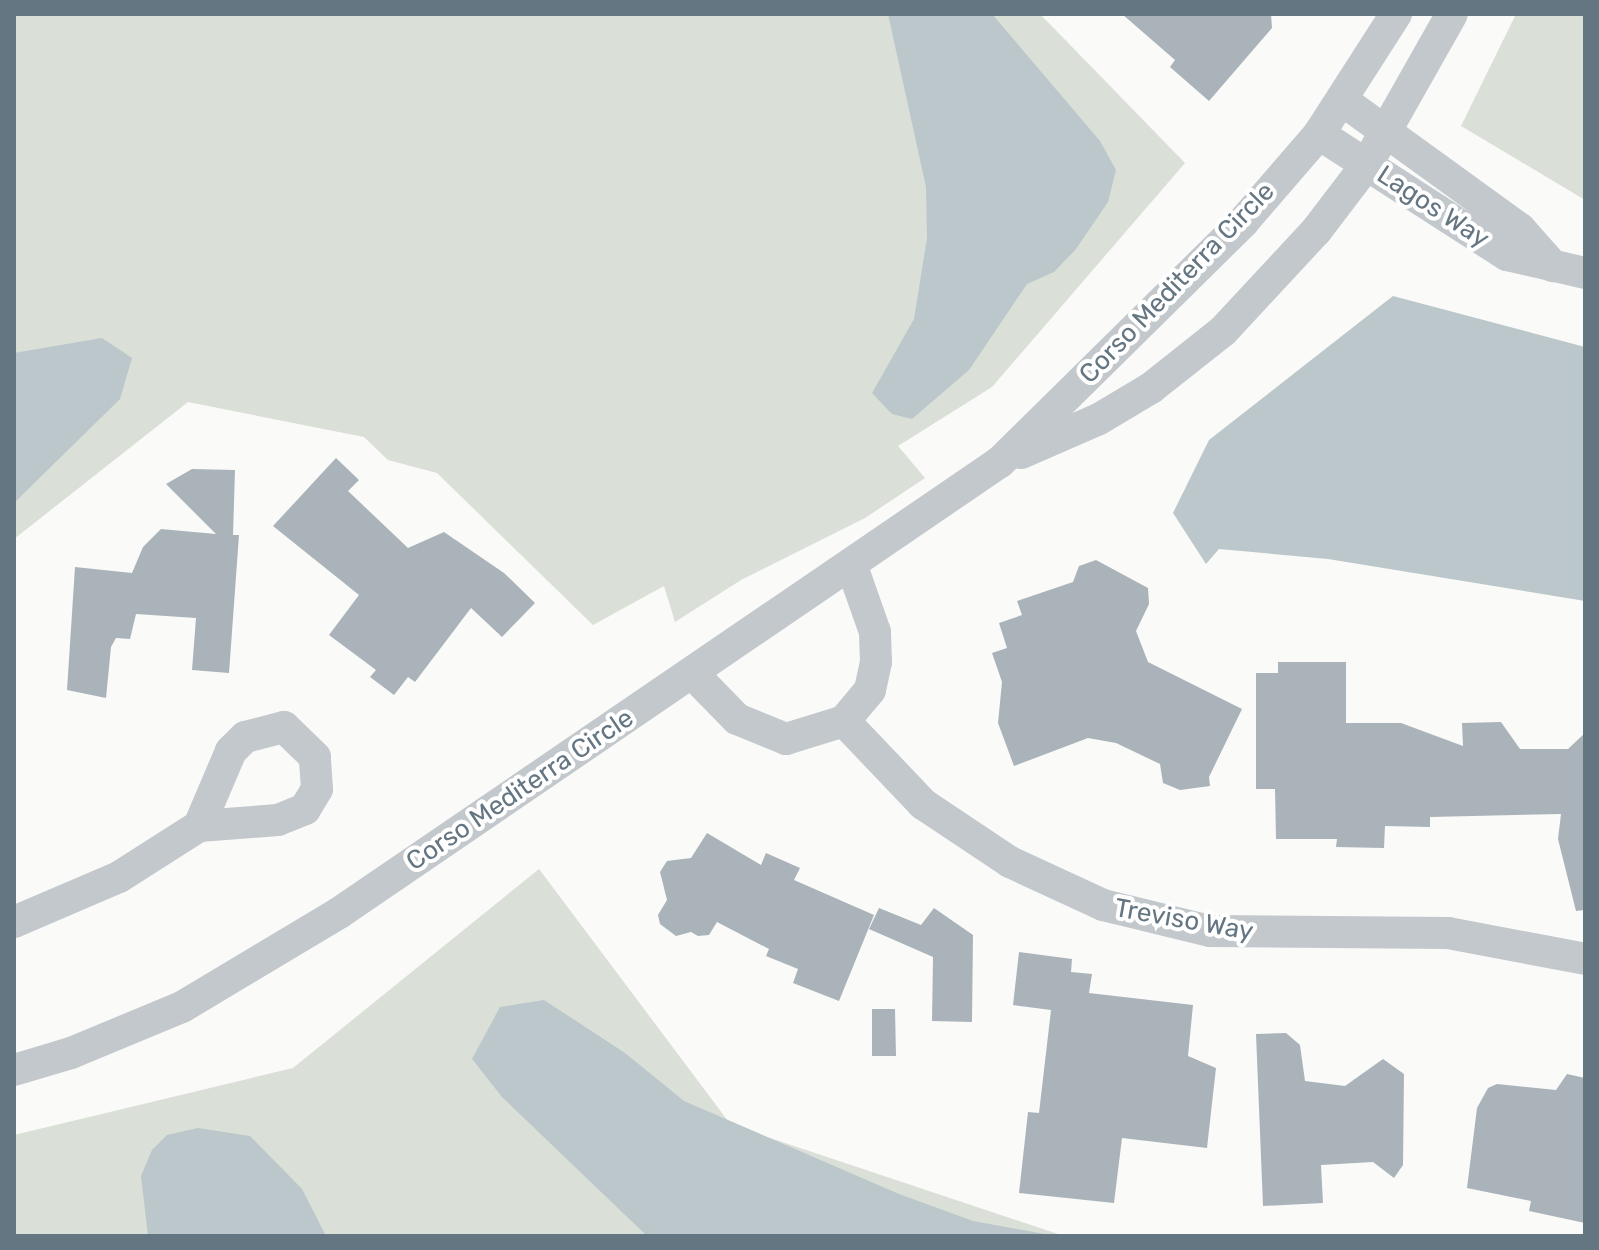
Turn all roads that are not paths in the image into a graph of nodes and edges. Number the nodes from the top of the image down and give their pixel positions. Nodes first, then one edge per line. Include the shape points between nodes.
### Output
1 (1396, 14) edge
2 (1452, 14) edge
3 (1342, 100) junction
4 (1386, 132) junction
5 (1319, 134) junction
6 (1367, 164) junction
7 (1553, 266) junction
8 (1585, 273) edge
9 (1000, 462) junction
10 (851, 564) junction
11 (692, 673) junction
12 (844, 721) junction
13 (199, 826) dead end
14 (14, 922) edge
15 (1585, 959) edge
16 (14, 1070) edge

1 - 3 street, Corso Mediterra Circle
2 - 4 street, Corso Mediterra Circle
3 - 4 street, Lagos Way
3 - 5 street, Corso Mediterra Circle
4 - 6 street, Corso Mediterra Circle
4 - 7 street, Lagos Way via 1520,229
5 - 6 street, Lagos Way
5 - 9 street, Corso Mediterra Circle via 1194,274
6 - 7 street, Lagos Way via 1507,255
6 - 9 street, Corso Mediterra Circle via 1316,231 1223,331 1151,388 1099,419
7 - 8 street, Lagos Way
9 - 10 street, Corso Mediterra Circle
10 - 11 street, Corso Mediterra Circle
10 - 12 street via 875,632 876,662 870,690
11 - 12 street via 737,719 786,739
11 - 16 street, Corso Mediterra Circle via 339,913 182,1007 71,1053
12 - 15 street, Treviso Way via 892,777 943,819 1010,862 1103,905 1210,931 1448,933
13 - 14 street via 119,877

